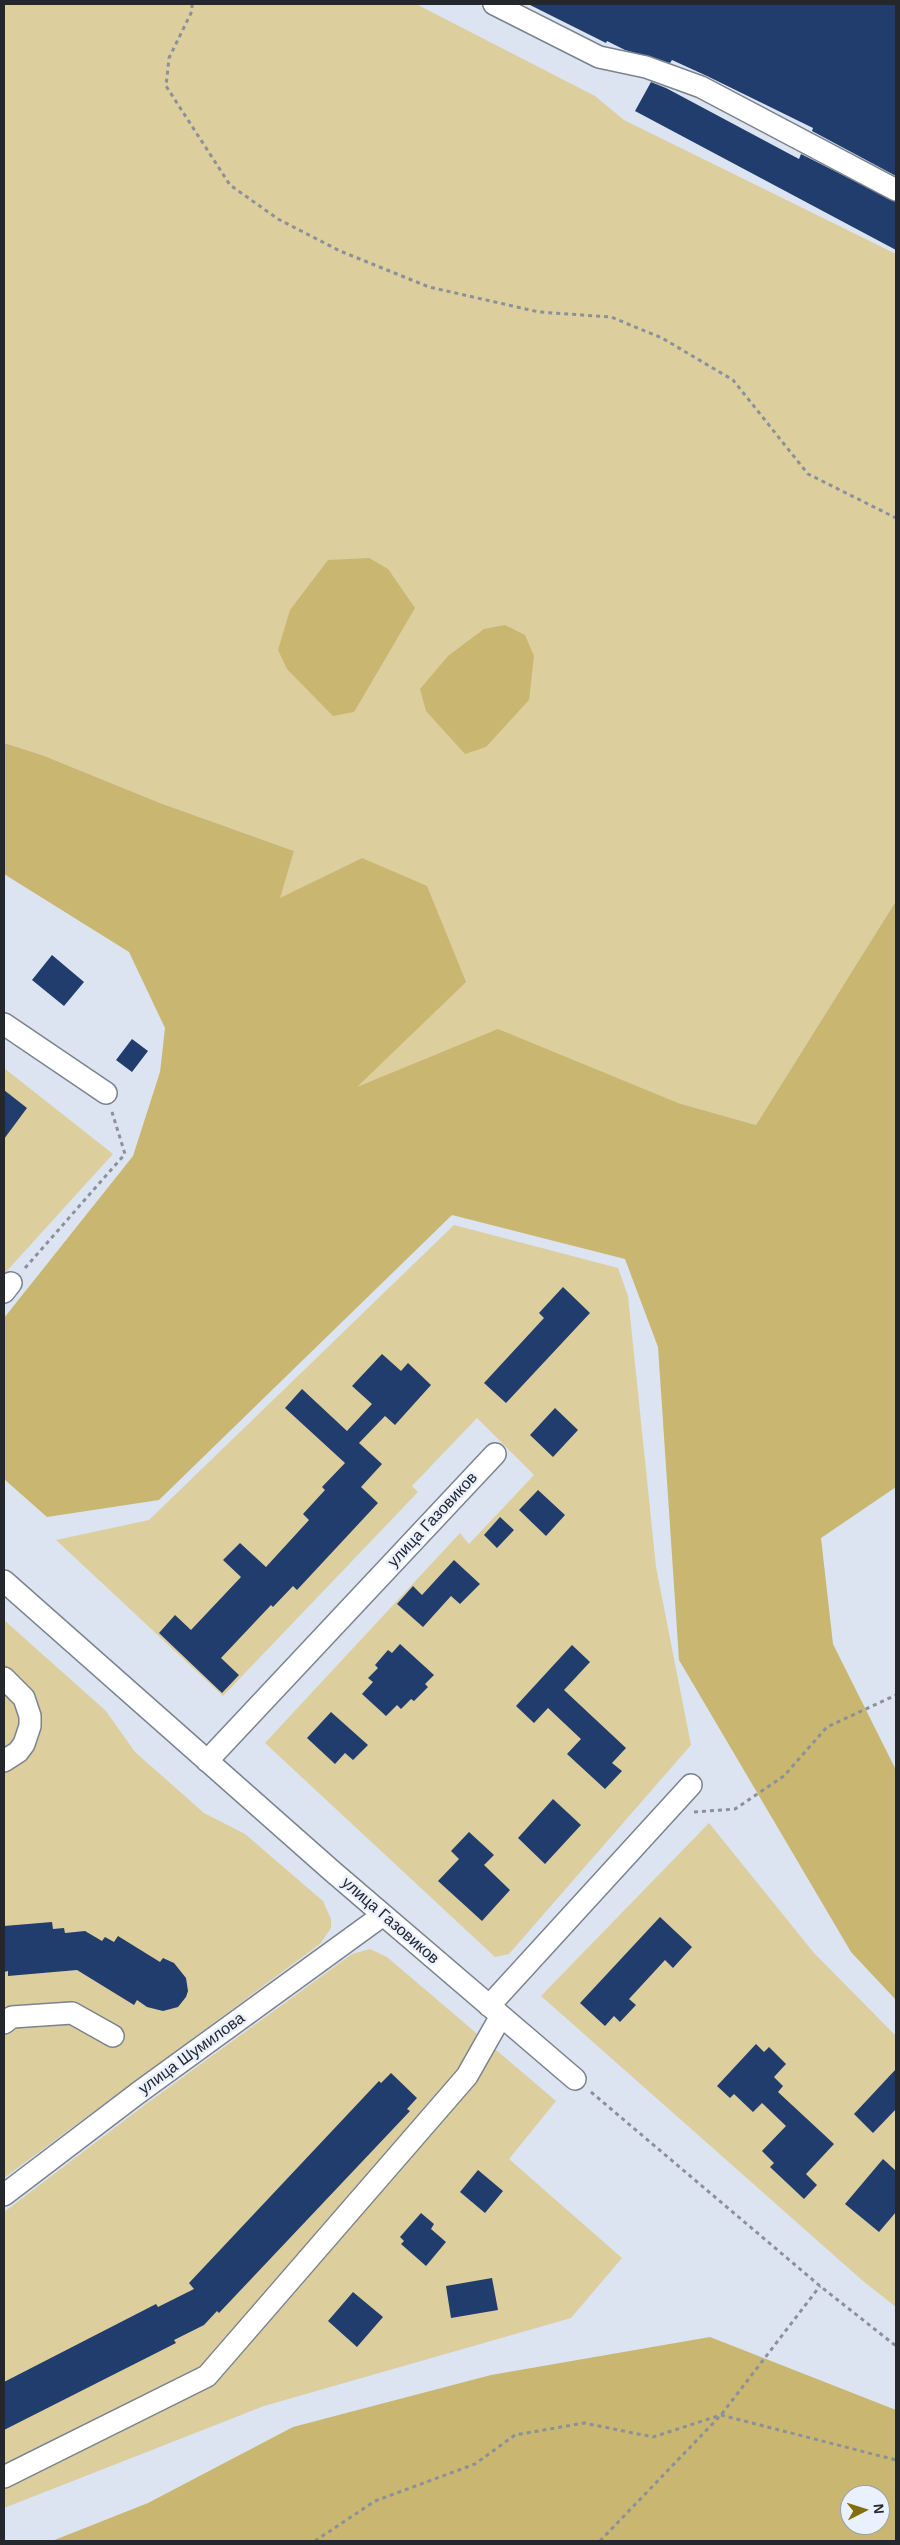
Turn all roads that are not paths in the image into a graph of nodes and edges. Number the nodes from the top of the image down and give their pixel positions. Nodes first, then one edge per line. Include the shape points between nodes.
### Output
1 (494, 4) edge
2 (896, 190) edge
3 (4, 1024) edge
4 (106, 1093) road end
5 (495, 1454) dead end
6 (4, 1581) edge
7 (4, 1678) edge
8 (4, 1761) edge
9 (207, 1761) junction
10 (691, 1785) dead end
11 (383, 1915) junction
12 (495, 2011) junction
13 (4, 2024) edge
14 (113, 2036) dead end
15 (575, 2079) road end
16 (4, 2195) edge
17 (4, 2477) edge

1 - 2 street via 599,57 646,67 701,87
3 - 4 street
5 - 9 street, улица Газовиков
6 - 9 street, улица Газовиков
7 - 8 street via 24,1698 30,1726 24,1744
9 - 11 street, улица Газовиков
10 - 12 street
11 - 12 street, улица Газовиков
11 - 16 street, улица Шумилова
12 - 15 street, улица Газовиков
12 - 17 street via 467,2076 207,2376
13 - 14 street via 12,2017 72,2013

